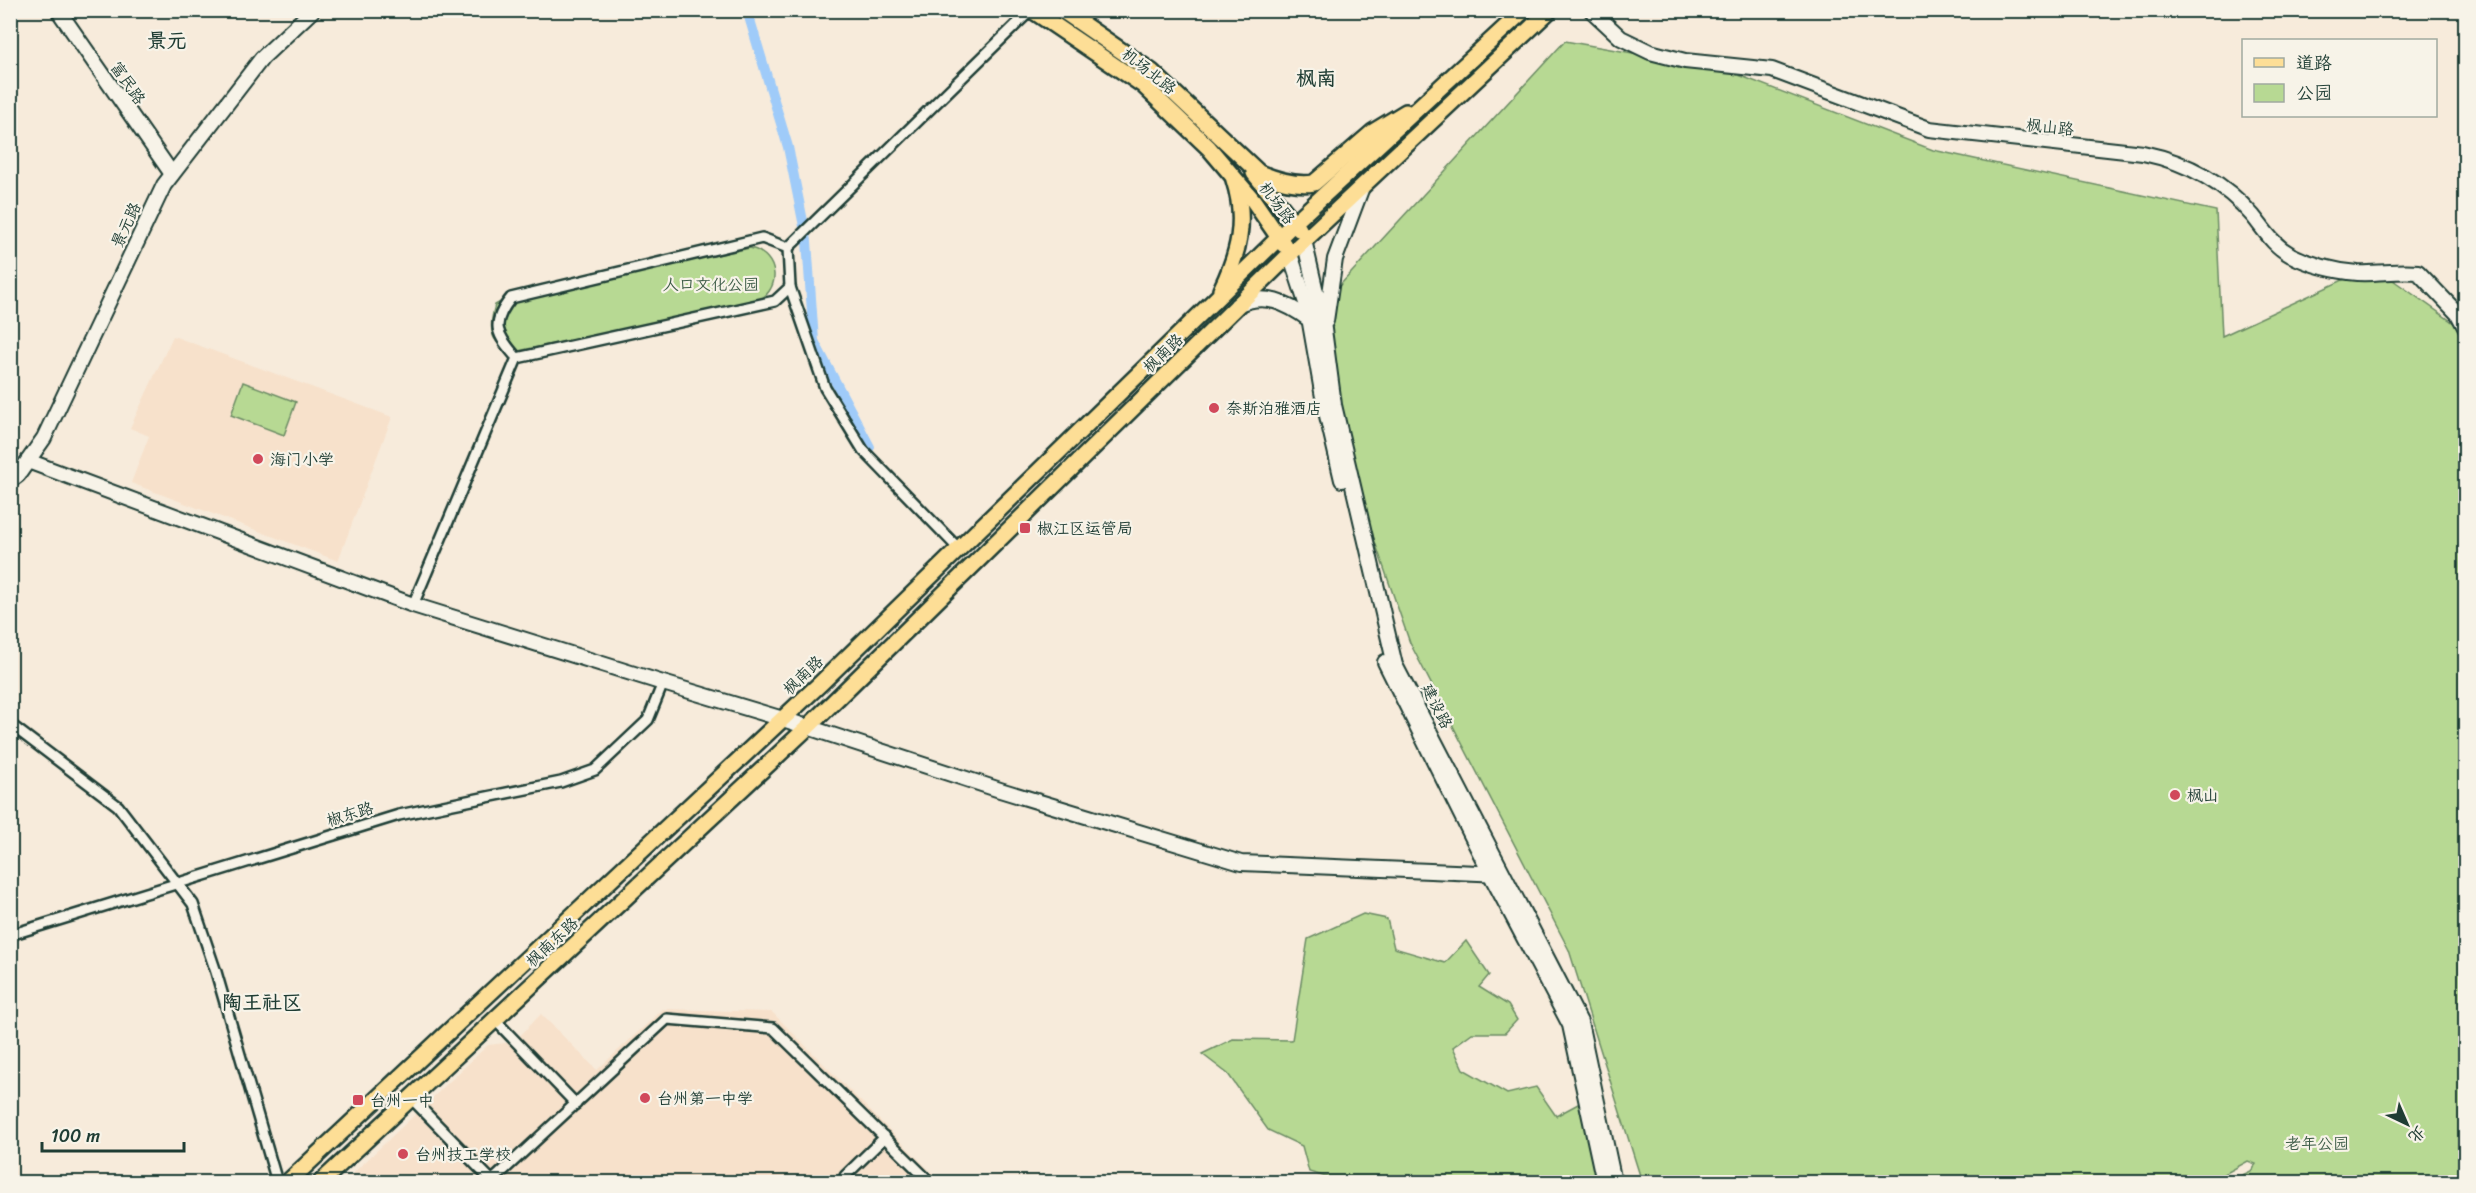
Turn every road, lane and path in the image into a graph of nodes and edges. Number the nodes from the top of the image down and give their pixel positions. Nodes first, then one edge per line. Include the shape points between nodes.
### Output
1 (58, 10) edge
2 (313, 10) edge
3 (1032, 10) edge
4 (1062, 10) edge
5 (1524, 10) edge
6 (1550, 10) edge
7 (1591, 10) edge
8 (1423, 105) junction
9 (1241, 156) junction
10 (172, 174) junction
11 (1232, 175) junction
12 (1363, 185) junction
13 (1295, 222) junction
14 (1280, 237) junction
15 (1304, 240) junction
16 (788, 248) junction
17 (1290, 255) junction
18 (790, 287) junction
19 (1217, 298) junction
20 (1237, 305) junction
21 (1310, 320) junction
22 (2466, 328) edge
23 (1324, 332) junction
24 (517, 358) junction
25 (28, 461) junction
26 (10, 481) edge
27 (959, 549) junction
28 (413, 605) junction
29 (663, 683) junction
30 (783, 718) junction
31 (10, 724) edge
32 (808, 727) junction
33 (1496, 874) junction
34 (177, 884) junction
35 (10, 935) edge
36 (495, 1020) junction
37 (411, 1098) junction
38 (576, 1104) junction
39 (885, 1137) junction
40 (277, 1182) edge
41 (288, 1182) edge
42 (321, 1182) edge
43 (492, 1182) edge
44 (844, 1182) edge
45 (930, 1182) edge
46 (1604, 1182) edge
47 (1614, 1182) edge

1 - 10 main road, 富民路
2 - 10 main road, 景元路 via 262,58
3 - 11 main road, 机场北路 via 1143,85
3 - 16 street
4 - 9 main road, 机场北路 via 1152,72
5 - 8 main road, 枫南路
6 - 12 main road, 枫南路
7 - 22 main road, 枫山路 via 1621,38 1650,52 1685,61 1772,70 1929,129 2165,158 2216,182 2253,217 2266,236 2289,254 2318,266 2358,273 2418,272 2458,314
8 - 9 main road via 1373,132 1314,183 1270,178
8 - 13 main road, 枫南路
9 - 13 main road, 机场路
10 - 25 main road, 景元路 via 44,438
11 - 14 main road, 机场路
11 - 19 main road via 1241,208 1240,238
12 - 15 main road, 枫南路
12 - 23 main road via 1335,259
13 - 14 main road, 枫南路
13 - 15 main road, 建设路
14 - 17 main road, 机场路
14 - 19 main road, 枫南路
15 - 17 main road, 枫南路
15 - 23 main road, 建设路
16 - 18 street
16 - 24 street via 762,238 511,298 499,313 497,326 502,340
17 - 20 main road, 枫南路
17 - 21 main road, 建设路
18 - 24 street via 775,301
18 - 27 street via 825,388 863,450
19 - 27 main road, 枫南路
20 - 21 main road via 1264,298 1275,300
20 - 32 main road, 枫南路
21 - 33 main road, 建设路 via 1324,403 1386,668
23 - 33 main road, 建设路 via 1334,405 1395,665
24 - 28 street
25 - 26 main road, 景元路
25 - 28 main road
27 - 30 main road, 枫南路
28 - 29 main road
29 - 30 main road
29 - 34 street, 椒东路 via 648,720 595,770 561,782 399,815
30 - 32 main road
30 - 41 main road, 枫南路
31 - 34 street via 118,806
32 - 33 main road via 1241,863
32 - 36 main road, 枫南东路
33 - 46 main road, 建设路 via 1570,1025
33 - 47 main road, 建设路 via 1580,1022
34 - 35 street, 椒东路
34 - 40 street via 193,904 216,972
36 - 37 main road, 枫南东路
36 - 38 street
37 - 42 main road, 枫南东路
37 - 43 street
38 - 39 street via 667,1019 773,1028
38 - 43 street
39 - 44 street via 845,1176
39 - 45 street

